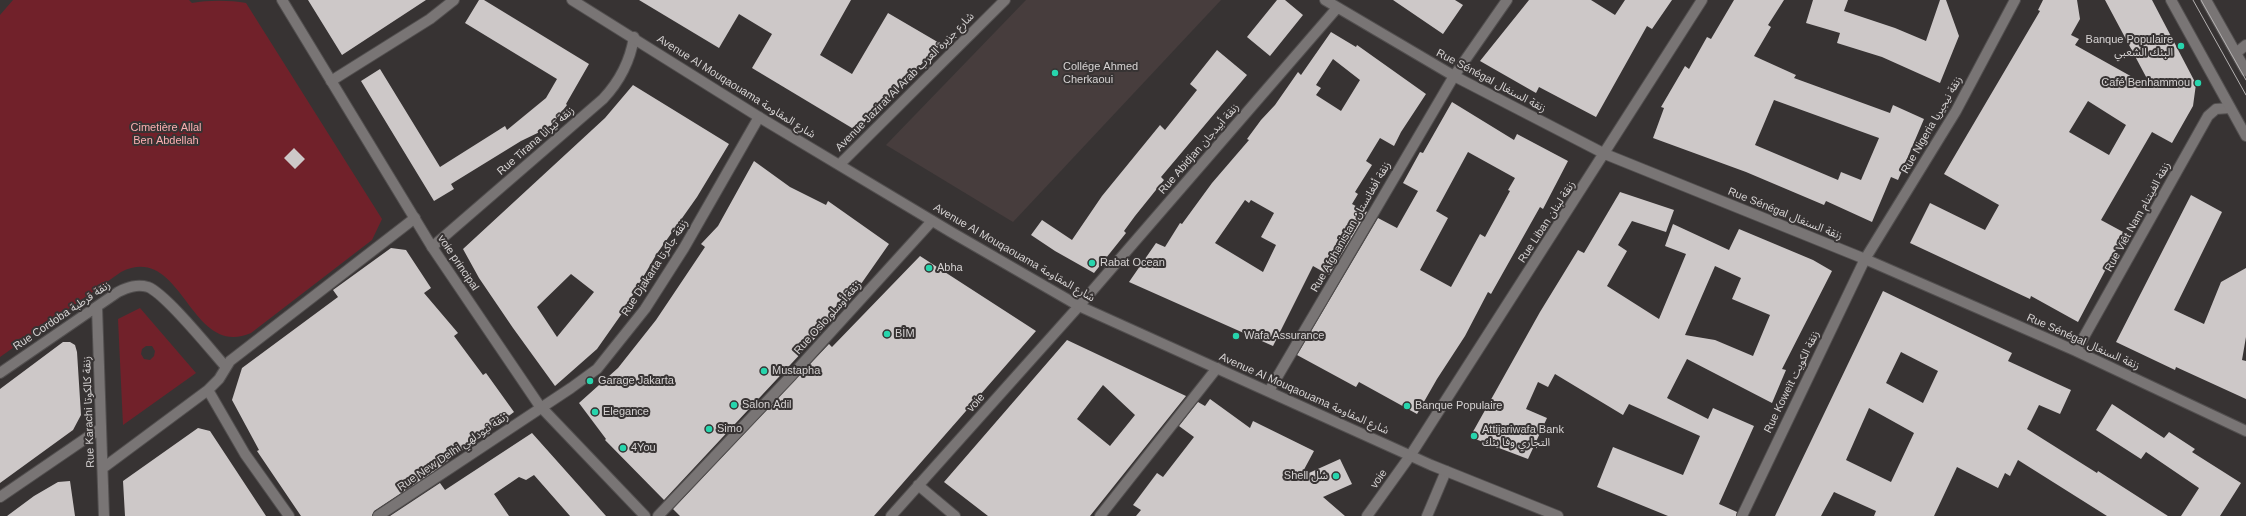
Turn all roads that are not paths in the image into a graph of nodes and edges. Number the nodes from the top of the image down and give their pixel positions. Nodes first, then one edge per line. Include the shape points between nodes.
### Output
1 (282, 0) edge
2 (454, 0) edge
3 (572, 0) edge
4 (1005, 0) edge
5 (1325, 0) edge
6 (1507, 0) edge
7 (1702, 0) edge
8 (2016, 0) edge
9 (2171, 0) edge
10 (2206, 0) edge
11 (585, 4) edge
12 (1337, 8) junction
13 (634, 38) junction
14 (2246, 45) edge
15 (2236, 54) junction
16 (2246, 71) edge
17 (1454, 76) junction
18 (331, 80) junction
19 (2230, 108) junction
20 (759, 117) junction
21 (2246, 136) edge
22 (1605, 154) junction
23 (840, 164) junction
24 (415, 218) junction
25 (932, 221) junction
26 (432, 247) junction
27 (1865, 259) junction
28 (1079, 306) junction
29 (97, 307) junction
30 (2076, 351) junction
31 (225, 366) junction
32 (1217, 368) junction
33 (0, 373) edge
34 (208, 390) junction
35 (1269, 391) junction
36 (541, 407) junction
37 (101, 428) junction
38 (2246, 431) edge
39 (1410, 456) junction
40 (102, 468) junction
41 (1446, 470) junction
42 (918, 485) junction
43 (0, 497) edge
44 (104, 516) edge
45 (289, 516) edge
46 (378, 516) edge
47 (645, 516) edge
48 (658, 516) edge
49 (891, 516) edge
50 (955, 516) edge
51 (1100, 516) edge
52 (1367, 516) edge
53 (1427, 516) edge
54 (1558, 516) edge
55 (1742, 516) edge

1 - 18 street, voie principal
2 - 18 street via 430,19
3 - 11 street, Avenue Al Mouqaouama شارع المقاومة
4 - 23 street, Avenue Jazirat Al Arab شارع جزيرة العرب
5 - 12 street, Rue Sénégal زنقة السنغال
6 - 17 street, Rue Afghanistan زنقة أفغانستان
7 - 22 street, Rue Liban زنقة لبنان
8 - 27 street, Rue Nigeria زنقة نيجيريا via 1956,111
9 - 19 street
10 - 15 street
11 - 13 street, Avenue Al Mouqaouama شارع المقاومة
12 - 17 street, Rue Sénégal زنقة السنغال
12 - 28 street, Rue Abidjan زنقة أبيدجان
13 - 20 street, Avenue Al Mouqaouama شارع المقاومة
13 - 26 street, Rue Tirana زنقة تيرانا via 627,65 617,83 603,99
14 - 15 street
15 - 16 street
17 - 22 street, Rue Sénégal زنقة السنغال
17 - 35 street, Rue Afghanistan زنقة أفغانستان
18 - 24 street, voie principal
19 - 21 street
19 - 30 street, Rue Viêt Nam زنقة الفيتنام via 2216,109 2208,116
20 - 23 street, Avenue Al Mouqaouama شارع المقاومة
20 - 36 street, Rue Djakarta زنقة جاكرتا via 684,248 645,309 597,368
22 - 27 street, Rue Sénégal زنقة السنغال
22 - 39 street, Rue Liban زنقة لبنان
23 - 25 street, Avenue Al Mouqaouama شارع المقاومة
24 - 26 street, voie principal
24 - 31 street
25 - 28 street, Avenue Al Mouqaouama شارع المقاومة
25 - 48 street, Rue Oslo زنقة أوسلو via 792,375
26 - 36 street, voie principal
27 - 30 street, Rue Sénégal زنقة السنغال
27 - 55 street, Rue Koweït زنقة الكويت
28 - 32 street, Avenue Al Mouqaouama شارع المقاومة
28 - 42 street, voie
29 - 31 street, Rue Cordoba زنقة قرطبة via 127,287 137,286 156,291
29 - 33 street, Rue Cordoba زنقة قرطبة
29 - 37 street, Rue Karachi زنقة كالكوتا
30 - 38 street, Rue Sénégal زنقة السنغال
31 - 34 street via 219,379
32 - 35 street, Avenue Al Mouqaouama شارع المقاومة
32 - 51 street
34 - 40 street
34 - 45 street via 245,454
35 - 39 street, Avenue Al Mouqaouama شارع المقاومة
36 - 46 street, Rue New Delhi زنقة نيودلهي
36 - 47 street, voie principal
37 - 40 street, Rue Karachi زنقة كالكوتا
37 - 43 street
39 - 41 street, Avenue Al Mouqaouama شارع المقاومة
39 - 52 street, voie
40 - 44 street, Rue Karachi زنقة كالكوتا
41 - 53 street
41 - 54 street, Avenue Al Mouqaouama شارع المقاومة
42 - 49 street, voie
42 - 50 street

